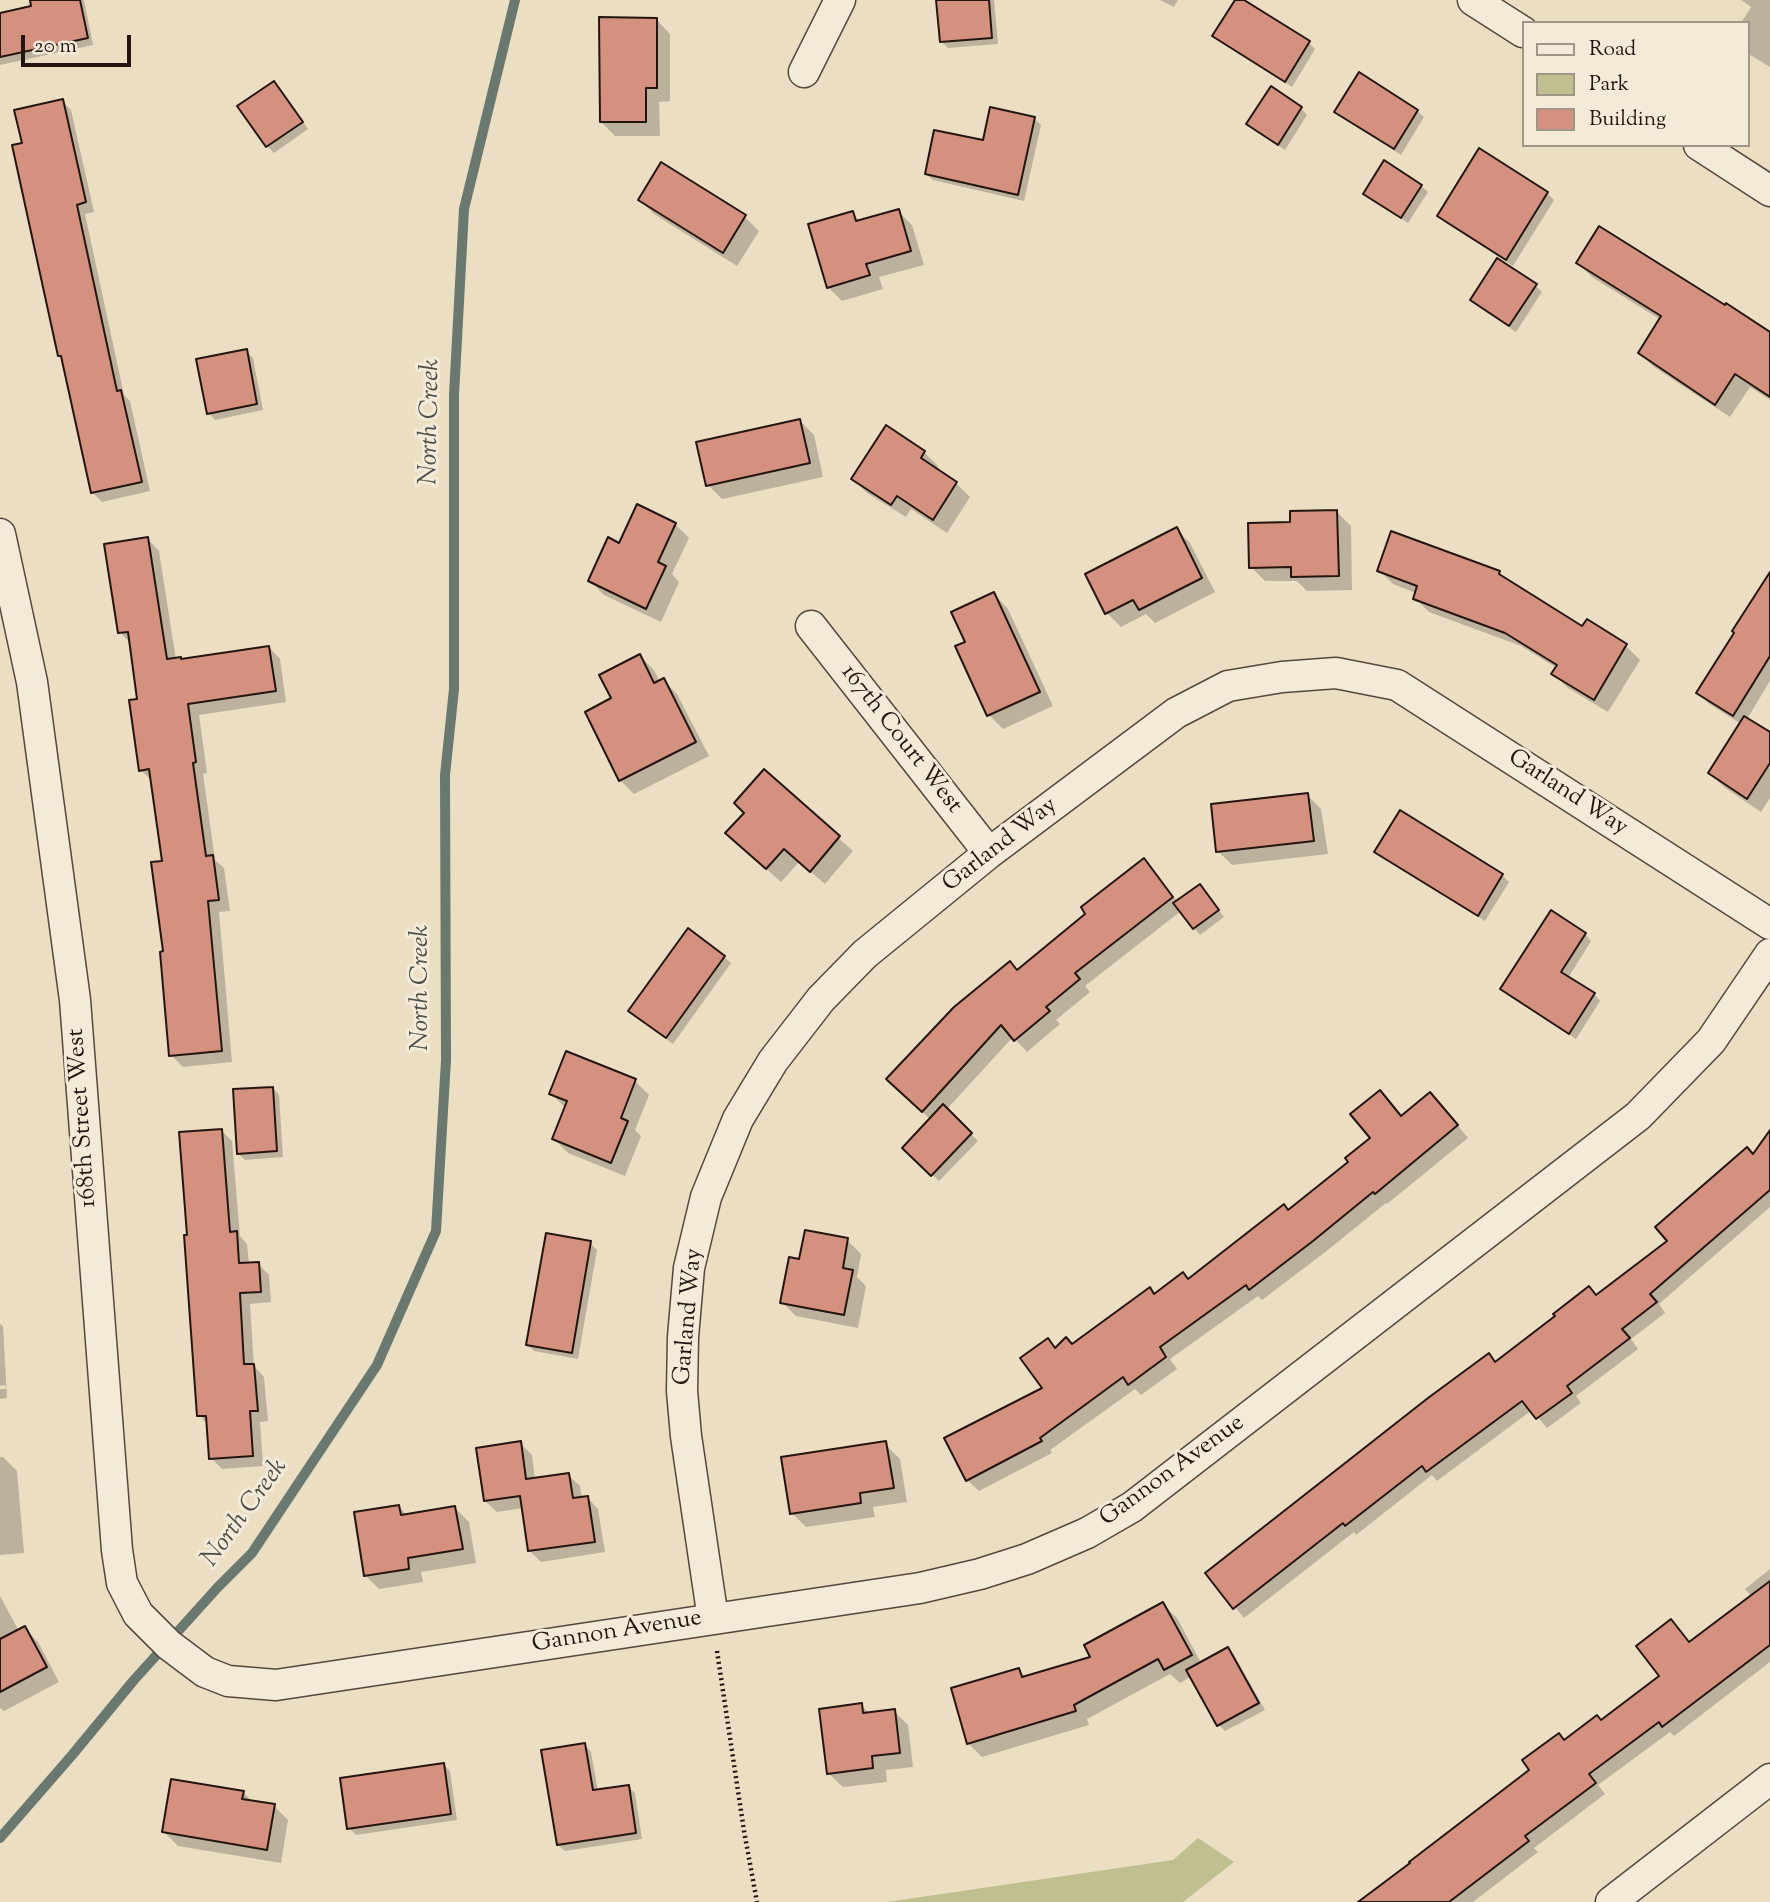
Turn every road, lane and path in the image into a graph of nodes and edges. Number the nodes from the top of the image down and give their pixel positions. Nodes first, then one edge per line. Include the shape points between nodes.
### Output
1 (840, 0) edge
2 (1473, 0) edge
3 (1522, 31) edge
4 (804, 72) dead end
5 (1702, 147) edge
6 (1770, 191) edge
7 (0, 534) edge
8 (811, 626) dead end
9 (989, 853) junction
10 (1770, 924) edge
11 (1770, 954) edge
12 (713, 1619) junction
13 (205, 1672) joint
14 (1770, 1779) edge
15 (757, 1902) edge
16 (1611, 1902) edge

1 - 4 street
2 - 3 street
5 - 6 street
7 - 13 street, 168th Street West via 32,682 73,986 122,1583 138,1614
8 - 9 street, 167th Court West
9 - 10 street, Garland Way via 1187,707 1228,686 1336,673 1397,685
9 - 12 street, Garland Way via 865,954 821,999 773,1061 738,1119 706,1198 689,1268 682,1391
11 - 12 street, Gannon Avenue via 1711,1041 1638,1116 1132,1507 1087,1534 980,1574 920,1588
12 - 13 street, Gannon Avenue via 276,1685 228,1681
12 - 15 path
14 - 16 street

